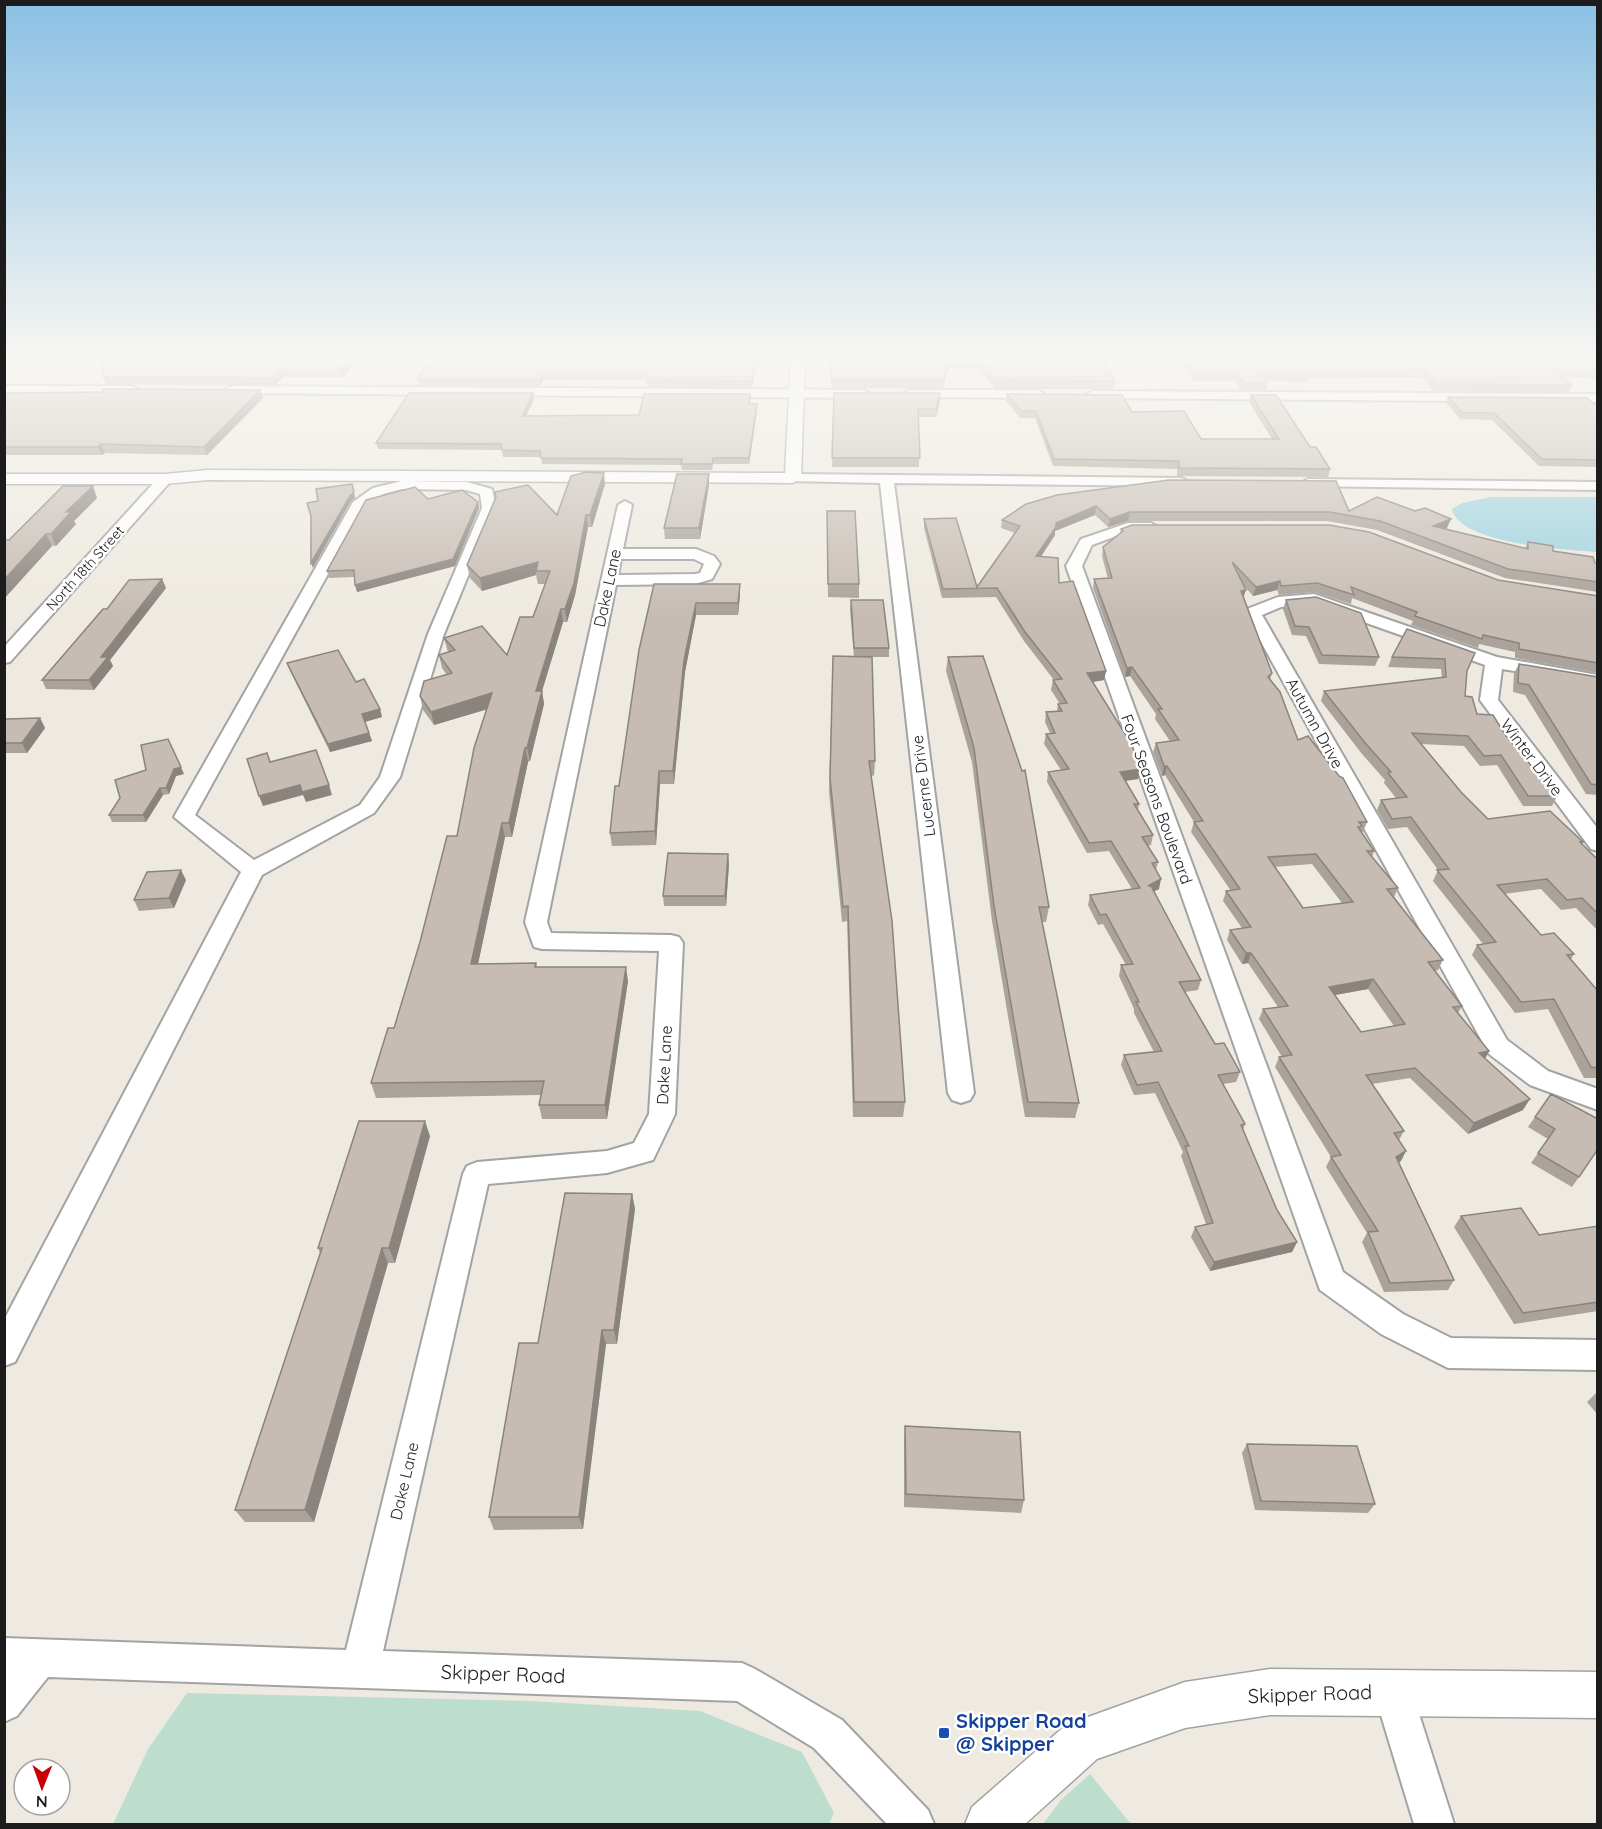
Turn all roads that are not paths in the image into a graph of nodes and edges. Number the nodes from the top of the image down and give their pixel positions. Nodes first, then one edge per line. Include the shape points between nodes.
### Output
1 (794, 443) edge
2 (165, 478) junction
3 (793, 478) junction
4 (4, 479) edge
5 (886, 479) junction
6 (1194, 482) edge
7 (1289, 483) edge
8 (1598, 486) edge
9 (625, 505) dead end
10 (1175, 527) edge
11 (615, 554) junction
12 (609, 580) junction
13 (7, 652) edge
14 (1494, 662) junction
15 (1598, 680) edge
16 (1598, 844) edge
17 (254, 870) junction
18 (961, 1094) dead end
19 (1598, 1100) edge
20 (4, 1352) edge
21 (1598, 1355) edge
22 (22, 1658) edge
23 (360, 1669) junction
24 (1393, 1692) junction
25 (1598, 1695) edge
26 (4, 1703) edge
27 (914, 1824) edge
28 (989, 1824) edge
29 (1434, 1824) edge

1 - 3 street
2 - 3 street
2 - 4 street
2 - 13 street, North 18th Street
3 - 5 street
5 - 6 street
5 - 18 street, Lucerne Drive
7 - 8 street
9 - 11 street, Dake Lane
10 - 21 street, Four Seasons Boulevard via 1128,527 1086,542 1074,566 1331,1281 1392,1324 1448,1353
11 - 12 street, Dake Lane
11 - 12 street via 696,554 712,564 706,576 696,579
12 - 23 street, Dake Lane via 536,922 542,941 671,943 662,1114 644,1152 607,1162 477,1174
14 - 15 street, Autumn Drive
14 - 16 street, Winter Drive via 1489,700
14 - 19 street, Autumn Drive via 1314,599 1278,602 1253,613 1498,1047 1539,1078
17 - 17 street via 367,809 390,777 436,634 489,508 487,492 467,486 402,485 378,491 360,502 184,817
17 - 20 street
22 - 23 street, Skipper Road
22 - 26 street, Skipper Road
23 - 27 street, Skipper Road via 742,1682 828,1734
24 - 25 street, Skipper Road
24 - 28 street, Skipper Road via 1270,1692 1185,1705 1082,1741
24 - 29 street

